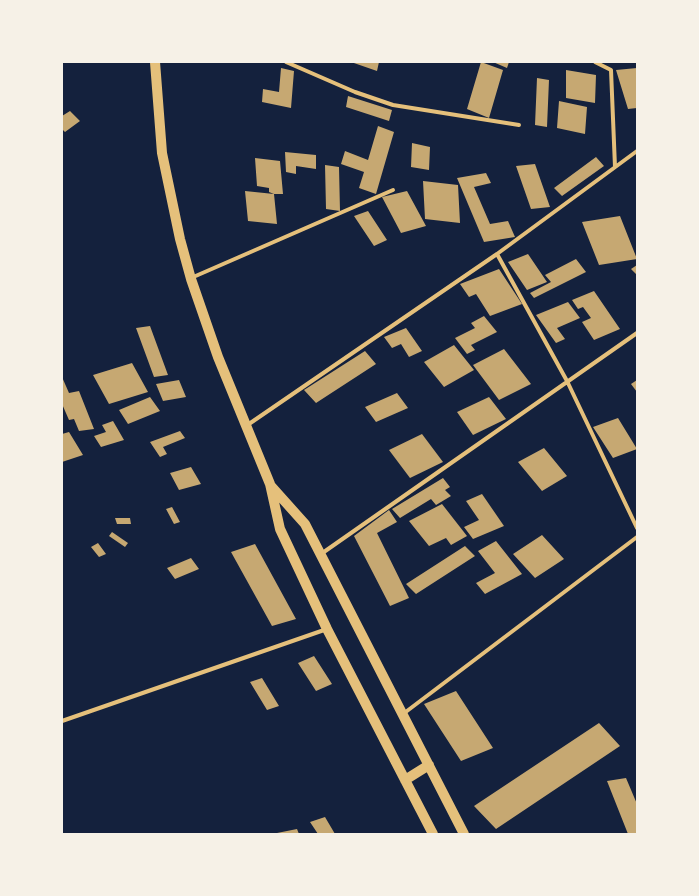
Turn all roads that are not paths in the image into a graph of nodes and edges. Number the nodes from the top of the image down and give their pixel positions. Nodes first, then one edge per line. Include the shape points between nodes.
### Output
1 (155, 62) edge
2 (286, 62) edge
3 (595, 62) edge
4 (518, 125) dead end
5 (637, 151) edge
6 (615, 167) junction
7 (393, 190) dead end
8 (497, 254) junction
9 (191, 279) junction
10 (637, 333) edge
11 (567, 381) junction
12 (246, 426) junction
13 (270, 484) junction
14 (637, 528) edge
15 (637, 537) edge
16 (320, 554) junction
17 (327, 629) junction
18 (403, 715) junction
19 (62, 721) edge
20 (430, 766) junction
21 (405, 780) junction
22 (432, 834) edge
23 (464, 834) edge

1 - 9 main road via 162,153
2 - 4 street via 392,105
3 - 6 street via 612,70
5 - 6 street
6 - 8 street
7 - 9 street
8 - 11 street
8 - 12 street
9 - 12 main road via 218,357
10 - 11 street
11 - 14 street
11 - 16 street
12 - 13 main road
13 - 16 main road via 305,524
13 - 17 main road via 280,529
15 - 18 street
16 - 18 main road
17 - 19 street
17 - 21 main road
18 - 20 main road
20 - 21 main road
20 - 23 main road
21 - 22 main road

